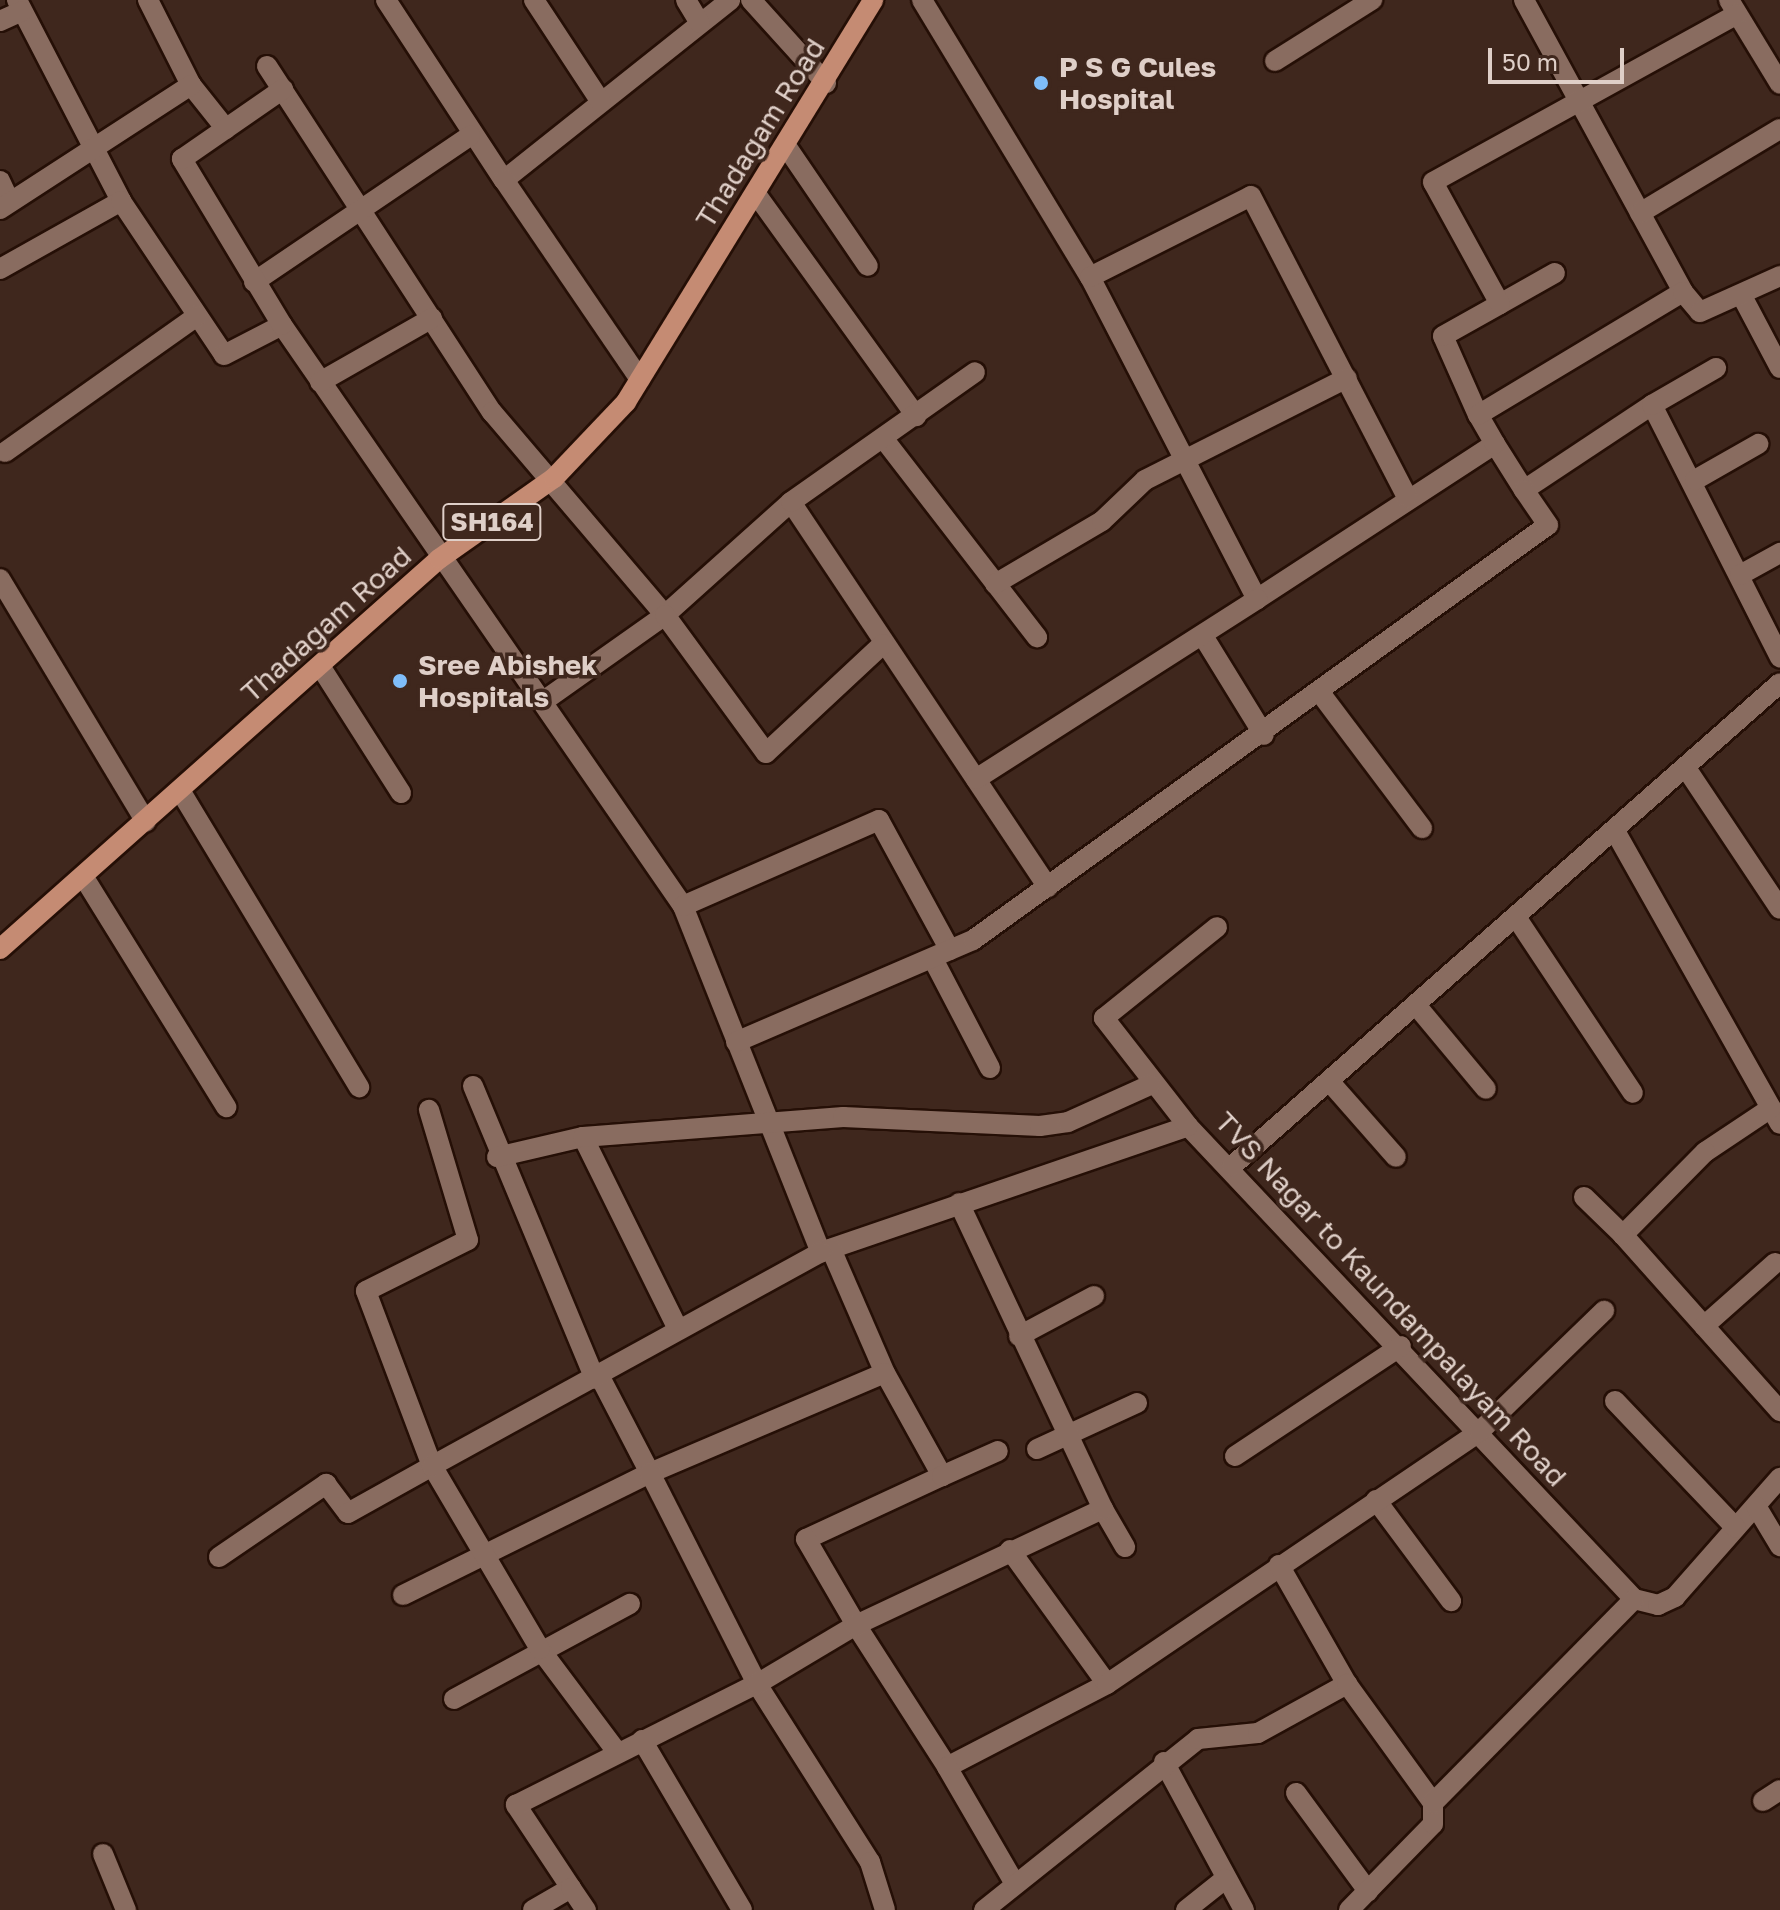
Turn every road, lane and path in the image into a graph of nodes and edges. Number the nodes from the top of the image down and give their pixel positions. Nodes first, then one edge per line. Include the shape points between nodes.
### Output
1 (148, 0) edge
2 (386, 0) edge
3 (534, 0) edge
4 (686, 0) edge
5 (730, 0) edge
6 (751, 0) edge
7 (873, 0) edge
8 (922, 0) edge
9 (1335, 0) edge
10 (1372, 0) edge
11 (1524, 0) edge
12 (20, 5) edge
13 (1733, 7) edge
14 (1347, 17) junction
15 (0, 21) edge
16 (700, 23) junction
17 (1275, 61) dead end
18 (267, 66) dead end
19 (826, 83) junction
20 (1780, 84) edge
21 (191, 85) junction
22 (283, 89) junction
23 (1582, 95) junction
24 (601, 102) junction
25 (226, 129) junction
26 (1780, 129) edge
27 (470, 136) junction
28 (786, 146) junction
29 (91, 148) junction
30 (504, 180) junction
31 (0, 181) edge
32 (756, 194) junction
33 (121, 201) junction
34 (5, 205) edge
35 (359, 213) junction
36 (1640, 213) junction
37 (868, 266) dead end
38 (0, 269) edge
39 (1555, 273) dead end
40 (1780, 276) edge
41 (1090, 277) junction
42 (254, 282) junction
43 (1683, 292) junction
44 (1743, 298) junction
45 (1500, 304) junction
46 (197, 316) junction
47 (432, 318) junction
48 (282, 325) junction
49 (1716, 368) dead end
50 (1780, 368) edge
51 (975, 372) dead end
52 (1347, 378) junction
53 (640, 379) junction
54 (320, 382) junction
55 (1652, 405) junction
56 (1478, 415) junction
57 (916, 416) junction
58 (883, 438) junction
59 (1495, 444) junction
60 (1758, 444) dead end
61 (5, 452) dead end
62 (1188, 458) junction
63 (554, 478) junction
64 (1695, 480) junction
65 (1524, 490) junction
66 (1407, 497) junction
67 (791, 502) junction
68 (1780, 553) edge
69 (439, 559) junction
70 (1740, 575) junction
71 (0, 579) edge
72 (995, 584) junction
73 (1257, 599) junction
74 (665, 615) junction
75 (1203, 636) junction
76 (1037, 637) dead end
77 (883, 644) junction
78 (1780, 657) edge
79 (322, 669) junction
80 (1780, 683) edge
81 (1321, 694) junction
82 (545, 700) junction
83 (1264, 735) junction
84 (1686, 768) junction
85 (976, 779) junction
86 (181, 792) junction
87 (401, 793) dead end
88 (146, 822) junction
89 (1422, 828) dead end
90 (1615, 831) junction
91 (83, 876) junction
92 (1048, 887) junction
93 (683, 906) junction
94 (1780, 909) edge
95 (1516, 917) junction
96 (1217, 927) dead end
97 (0, 949) edge
98 (942, 955) junction
99 (1416, 1005) junction
100 (736, 1042) junction
101 (990, 1068) dead end
102 (1329, 1081) junction
103 (1150, 1085) junction
104 (473, 1086) dead end
105 (359, 1087) dead end
106 (1486, 1089) dead end
107 (1633, 1093) dead end
108 (226, 1107) dead end
109 (429, 1110) dead end
110 (1775, 1116) edge
111 (771, 1125) junction
112 (1188, 1126) junction
113 (583, 1137) junction
114 (497, 1157) junction
115 (1396, 1157) dead end
116 (1232, 1166) junction
117 (1584, 1197) dead end
118 (959, 1203) junction
119 (1623, 1235) junction
120 (826, 1251) junction
121 (1775, 1263) dead end
122 (1094, 1296) dead end
123 (1604, 1311) dead end
124 (1704, 1326) junction
125 (677, 1327) junction
126 (1019, 1336) junction
127 (1401, 1346) junction
128 (885, 1373) junction
129 (598, 1378) junction
130 (1615, 1401) dead end
131 (1137, 1403) dead end
132 (1780, 1411) edge
133 (1480, 1431) junction
134 (1065, 1437) junction
135 (1037, 1449) dead end
136 (998, 1451) dead end
137 (1235, 1456) dead end
138 (432, 1466) junction
139 (650, 1473) junction
140 (942, 1476) junction
141 (1780, 1478) edge
142 (1376, 1500) junction
143 (1756, 1506) junction
144 (1103, 1509) junction
145 (1736, 1528) junction
146 (1780, 1546) edge
147 (1125, 1547) dead end
148 (1010, 1550) junction
149 (483, 1551) junction
150 (219, 1557) dead end
151 (1279, 1565) junction
152 (403, 1595) dead end
153 (1634, 1599) junction
154 (1451, 1601) dead end
155 (630, 1604) dead end
156 (856, 1625) junction
157 (540, 1649) junction
158 (757, 1684) junction
159 (1107, 1684) junction
160 (1347, 1684) junction
161 (454, 1699) dead end
162 (642, 1740) junction
163 (617, 1752) junction
164 (1164, 1762) junction
165 (947, 1767) junction
166 (1296, 1793) dead end
167 (1433, 1803) junction
168 (103, 1854) dead end
169 (1225, 1879) junction
170 (1015, 1884) junction
171 (571, 1888) junction
172 (1368, 1891) junction
173 (126, 1910) edge
174 (533, 1910) edge
175 (586, 1910) edge
176 (742, 1910) edge
177 (885, 1910) edge
178 (984, 1910) edge
179 (1186, 1910) edge
180 (1244, 1910) edge
181 (1349, 1910) edge

1 - 21 street
2 - 27 street
3 - 24 street
4 - 16 street
5 - 16 street
6 - 19 street
7 - 19 main road, Thadagam Road / SH164
8 - 41 street
9 - 14 street
10 - 14 street
11 - 23 street
12 - 15 street
12 - 29 street
13 - 20 street
13 - 23 street
14 - 17 street
16 - 24 street
18 - 22 street
19 - 28 main road, Thadagam Road / SH164
21 - 25 street
21 - 29 street
22 - 25 street
22 - 35 street
23 - 36 street
23 - 45 street via 1433,182
24 - 30 street
25 - 42 street via 182,159
26 - 36 street
27 - 30 street
27 - 35 street
28 - 32 main road, Thadagam Road / SH164
28 - 37 street
29 - 33 street
29 - 34 street
30 - 53 street
31 - 34 street
32 - 53 main road, Thadagam Road / SH164
32 - 57 street
33 - 38 street
33 - 46 street
35 - 42 street
35 - 47 street
36 - 43 street
39 - 45 street
40 - 44 street
41 - 52 street via 1251,196
41 - 62 street
42 - 48 street
43 - 44 street via 1700,312
43 - 56 street
44 - 50 street
45 - 56 street via 1443,336
46 - 48 street via 224,355
46 - 61 street
47 - 54 street
47 - 63 street via 492,412
48 - 54 street
49 - 55 street
51 - 57 street
52 - 62 street
52 - 66 street
53 - 63 main road, Thadagam Road / SH164
54 - 69 street
55 - 64 street
55 - 65 street
56 - 59 street
57 - 58 street
58 - 67 street
58 - 72 street
59 - 65 street
59 - 66 street
60 - 64 street
62 - 72 street via 1145,480 1102,521
62 - 73 street
63 - 69 main road, Thadagam Road / SH164
63 - 74 street
64 - 70 street
65 - 81 street via 1548,525
66 - 73 street
67 - 74 street
67 - 77 street
68 - 70 street
69 - 79 main road, Thadagam Road / SH164
69 - 82 street
70 - 78 street
71 - 88 street
72 - 76 street
73 - 75 street
74 - 77 street via 766,753
74 - 82 street
75 - 83 street
75 - 85 street
77 - 85 street
79 - 86 main road, Thadagam Road / SH164
79 - 87 street
80 - 84 street
81 - 83 street
81 - 89 street
82 - 93 street
83 - 92 street
84 - 90 street
84 - 94 street
85 - 92 street
86 - 88 main road, Thadagam Road / SH164
86 - 105 street
88 - 91 main road, Thadagam Road / SH164
90 - 95 street
90 - 110 street
91 - 97 main road, Thadagam Road / SH164
91 - 108 street
92 - 98 street
93 - 98 street via 879,820
93 - 100 street
95 - 99 street
95 - 107 street
96 - 103 street via 1104,1018
98 - 100 street
98 - 101 street
99 - 102 street
99 - 106 street
100 - 111 street
102 - 115 street
102 - 116 street
103 - 111 street via 1068,1122 1040,1126 843,1117
103 - 112 street
104 - 114 street
109 - 138 street via 468,1240 366,1291
110 - 119 street via 1705,1152
111 - 113 street
111 - 120 street
112 - 116 street, TVS Nagar to Kaundampalayam Road
112 - 118 street, TVS Nagar to Kaundampalayam Road
113 - 114 street
113 - 125 street
114 - 129 street
116 - 127 street, TVS Nagar to Kaundampalayam Road
117 - 119 street
118 - 120 street, TVS Nagar to Kaundampalayam Road
118 - 126 street
119 - 124 street
120 - 125 street, TVS Nagar to Kaundampalayam Road
120 - 128 street
121 - 124 street
122 - 126 street
123 - 133 street
124 - 132 street
125 - 129 street, TVS Nagar to Kaundampalayam Road
126 - 134 street
127 - 133 street, TVS Nagar to Kaundampalayam Road
127 - 137 street
128 - 139 street
128 - 140 street
129 - 138 street, TVS Nagar to Kaundampalayam Road
129 - 139 street
130 - 145 street
131 - 134 street
133 - 142 street
133 - 153 street, TVS Nagar to Kaundampalayam Road
134 - 135 street
134 - 144 street
136 - 140 street
138 - 149 street
138 - 150 street, TVS Nagar to Kaundampalayam Road via 348,1513 326,1484
139 - 149 street
139 - 158 street
140 - 156 street via 806,1539
141 - 143 street
142 - 151 street
142 - 154 street
143 - 145 street
143 - 146 street
144 - 147 street
144 - 148 street
145 - 153 street via 1675,1597 1658,1605
148 - 156 street
148 - 159 street
149 - 152 street
149 - 157 street
151 - 159 street
151 - 160 street
153 - 167 street
155 - 157 street
156 - 158 street
156 - 165 street
157 - 161 street
157 - 163 street
158 - 162 street
158 - 177 street via 870,1862
159 - 165 street
160 - 164 street via 1258,1733 1198,1739
160 - 167 street
162 - 163 street
162 - 176 street
163 - 171 street via 516,1805
164 - 169 street
164 - 170 street
165 - 170 street
166 - 172 street
167 - 172 street via 1433,1824
168 - 173 street
169 - 179 street
169 - 180 street
170 - 178 street
171 - 174 street
171 - 175 street
172 - 181 street

